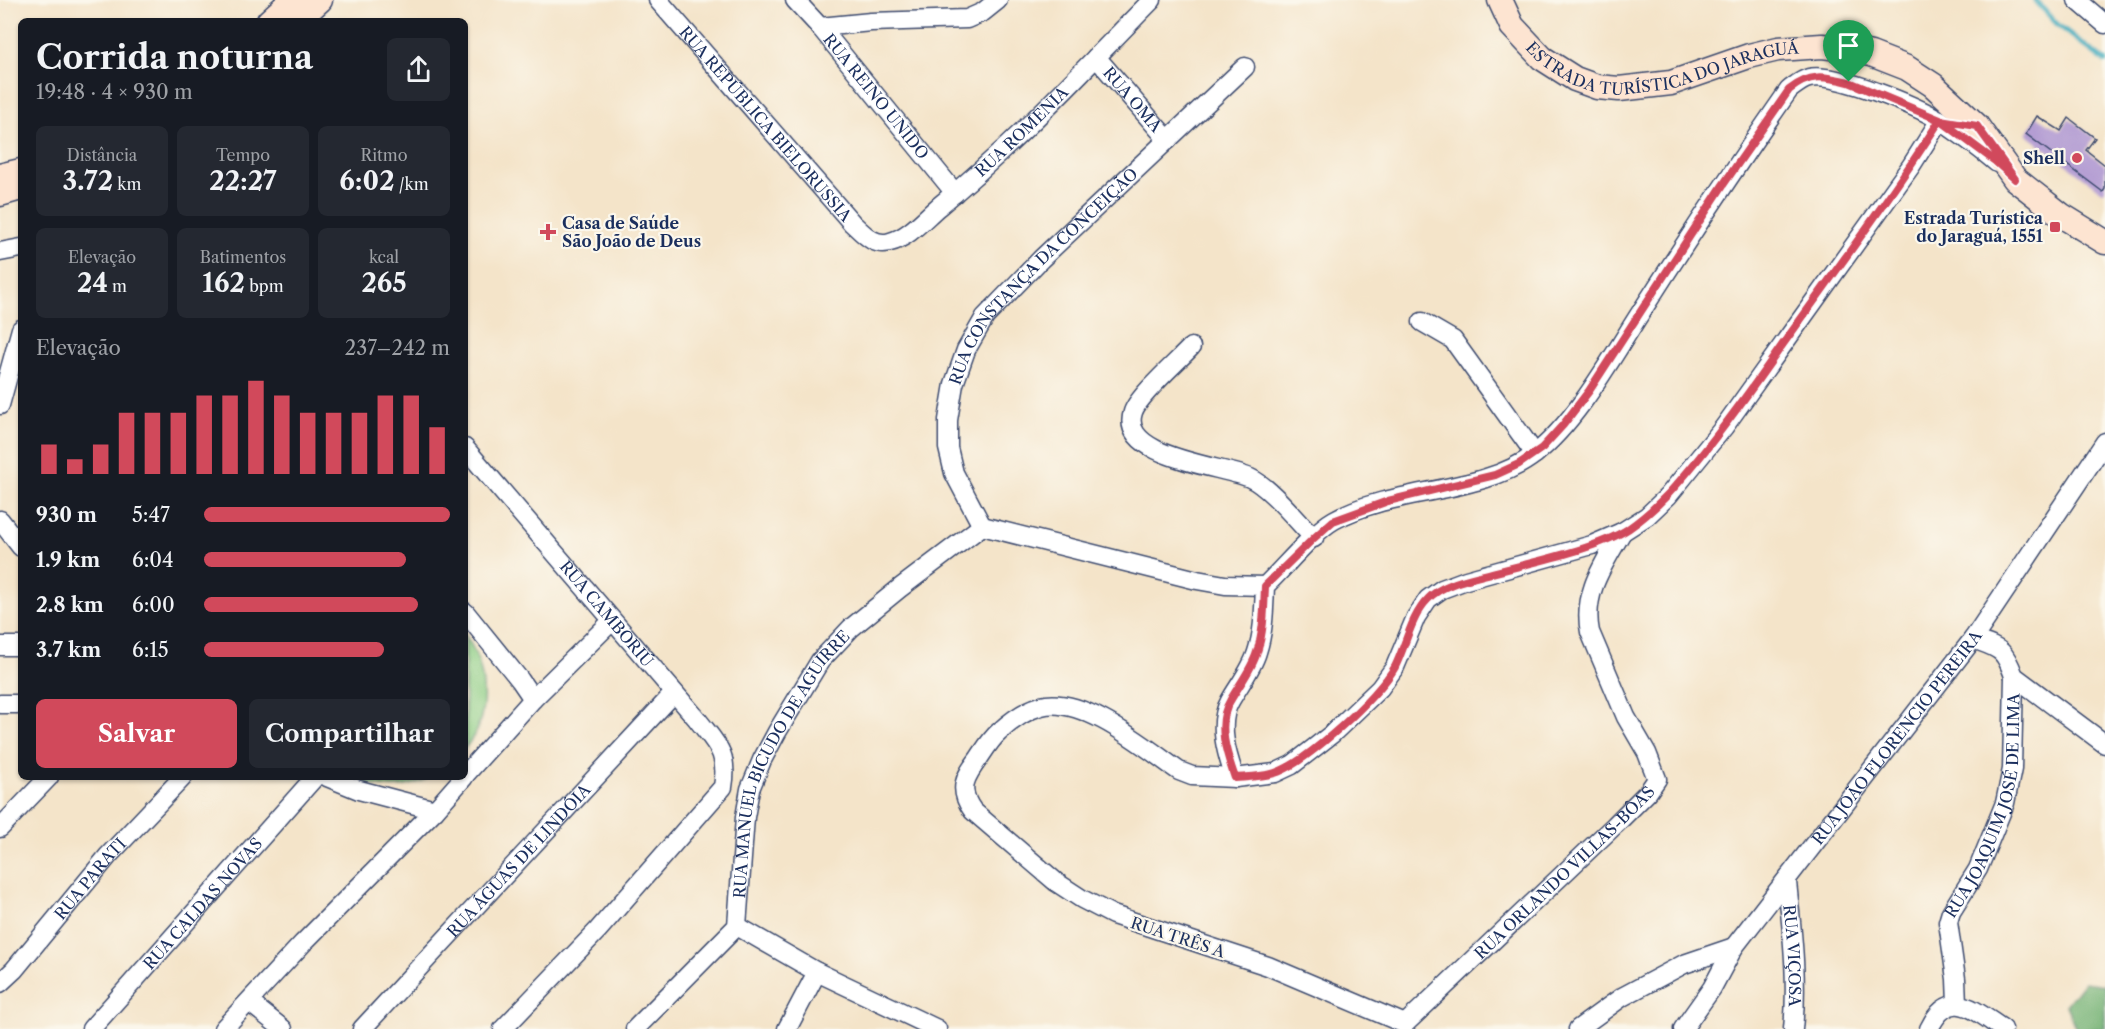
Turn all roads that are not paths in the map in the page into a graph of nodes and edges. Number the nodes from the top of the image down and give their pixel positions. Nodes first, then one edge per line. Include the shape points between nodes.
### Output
1 (292, 0) edge
2 (320, 0) edge
3 (658, 0) edge
4 (795, 0) edge
5 (998, 0) edge
6 (1152, 0) edge
7 (1500, 0) edge
8 (2077, 0) edge
9 (272, 18) edge
10 (300, 18) edge
11 (2105, 24) edge
12 (820, 27) junction
13 (1096, 57) junction
14 (1245, 67) dead end
15 (1940, 120) junction
16 (1977, 126) junction
17 (1168, 140) junction
18 (18, 172) edge
19 (0, 176) edge
20 (2015, 179) junction
21 (18, 189) edge
22 (955, 193) junction
23 (0, 194) edge
24 (2105, 242) edge
25 (877, 243) joint
26 (18, 249) edge
27 (0, 252) edge
28 (1422, 322) dead end
29 (18, 339) edge
30 (1191, 347) dead end
31 (8, 372) junction
32 (18, 384) edge
33 (0, 405) edge
34 (2105, 442) edge
35 (468, 452) edge
36 (1535, 454) junction
37 (0, 520) edge
38 (982, 526) junction
39 (1622, 532) junction
40 (1314, 538) junction
41 (18, 543) edge
42 (1265, 586) junction
43 (468, 616) edge
44 (612, 621) junction
45 (1973, 639) junction
46 (0, 646) edge
47 (18, 646) edge
48 (2014, 676) junction
49 (674, 693) junction
50 (533, 699) junction
51 (0, 704) edge
52 (18, 704) edge
53 (2105, 744) edge
54 (468, 772) edge
55 (1235, 778) junction
56 (28, 780) edge
57 (45, 780) edge
58 (180, 780) edge
59 (312, 780) edge
60 (334, 780) edge
61 (461, 780) edge
62 (28, 800) junction
63 (435, 810) junction
64 (0, 828) edge
65 (1787, 882) junction
66 (737, 926) junction
67 (1734, 947) junction
68 (817, 972) junction
69 (0, 982) edge
70 (249, 1002) junction
71 (1956, 1004) junction
72 (1406, 1027) edge
73 (91, 1029) edge
74 (223, 1029) edge
75 (283, 1029) edge
76 (362, 1029) edge
77 (503, 1029) edge
78 (634, 1029) edge
79 (787, 1029) edge
80 (937, 1029) edge
81 (1578, 1029) edge
82 (1683, 1029) edge
83 (1793, 1029) edge
84 (1929, 1029) edge
85 (2004, 1029) edge

1 - 9 main road
2 - 10 main road
3 - 25 street, RUA REPÚBLICA BIELORUSSIA via 852,223
4 - 12 street, RUA REINO UNIDO
5 - 12 street via 967,20
6 - 13 street, RUA ROMENIA
7 - 16 main road, ESTRADA TURÍSTICA DO JARAGUÁ via 1512,26 1542,58 1575,79 1597,87 1619,89 1671,83 1778,48 1822,46 1871,54 1907,68 1932,84
8 - 11 street
12 - 22 street, RUA REINO UNIDO
13 - 17 street, RUA OMA
13 - 22 street, RUA ROMENIA via 1025,130
14 - 17 street, RUA CONSTANÇA DA CONCEIÇÃO
15 - 16 street
15 - 20 street
15 - 36 street via 1827,77 1800,81 1789,90 1589,391
15 - 39 street via 1724,427 1668,496
16 - 20 main road, ESTRADA TURÍSTICA DO JARAGUÁ
17 - 38 street, RUA CONSTANÇA DA CONCEIÇÃO via 985,317 966,350 954,384 948,448 954,473
18 - 19 main road
20 - 24 main road, ESTRADA TURÍSTICA DO JARAGUÁ via 2061,215
21 - 23 main road
22 - 25 street, RUA ROMENIA via 900,239
26 - 27 street
28 - 36 street via 1453,340
29 - 31 street
30 - 40 street via 1142,398 1133,412 1134,432 1140,440 1170,456 1253,479
31 - 32 street
31 - 33 street
34 - 45 street, RUA JOÃO FLORENCIO PEREIRA
35 - 44 street, RUA CAMBORIÚ
36 - 40 street via 1495,475 1354,512 1333,521
37 - 41 street
38 - 42 street via 1197,580
38 - 66 street, RUA MANUEL BICUDO DE AGUIRRE via 851,628 820,661 777,732 750,789
39 - 55 street via 1592,545 1442,589 1428,599 1416,617 1395,667 1380,688 1332,734 1275,773
39 - 72 street, RUA ORLANDO VILLAS-BÔAS via 1595,578 1587,617 1626,717 1657,779 1615,825
40 - 42 street
42 - 55 street via 1257,652 1228,704 1224,724 1225,750
43 - 50 street
44 - 49 street, RUA CAMBORIÚ
44 - 50 street
45 - 48 street via 2000,650
45 - 65 street, RUA JOÃO FLORENCIO PEREIRA
46 - 47 street
48 - 53 street
48 - 71 street, RUA JOAQUIM JOSÉ DE LIMA via 2012,769 2005,803 1978,869 1948,922
49 - 76 street, RUA ÁGUAS DE LINDÓIA
49 - 77 street, RUA CAMBORIÚ via 725,759 723,787 598,930
50 - 54 street
51 - 52 street
55 - 72 street, RUA TRÊS A via 1192,776 1179,771 1099,717 1058,705 1023,713 997,733 968,773 964,792 973,811 1056,882 1082,899 1205,947 1268,966
56 - 62 street
57 - 62 street
58 - 69 street, RUA PARATI via 108,856
59 - 73 street, RUA CALDAS NOVAS
60 - 63 street
61 - 63 street
62 - 64 street
63 - 70 street
65 - 67 street, RUA JOÃO FLORENCIO PEREIRA
65 - 83 street, RUA VIÇOSA via 1794,953
66 - 68 street
66 - 78 street, RUA MANUEL BICUDO DE AGUIRRE
67 - 81 street via 1684,964 1622,997
67 - 82 street, RUA JOÃO FLORENCIO PEREIRA
68 - 79 street
68 - 80 street
70 - 74 street
70 - 75 street
71 - 84 street via 1944,1009
71 - 85 street via 1969,1007

